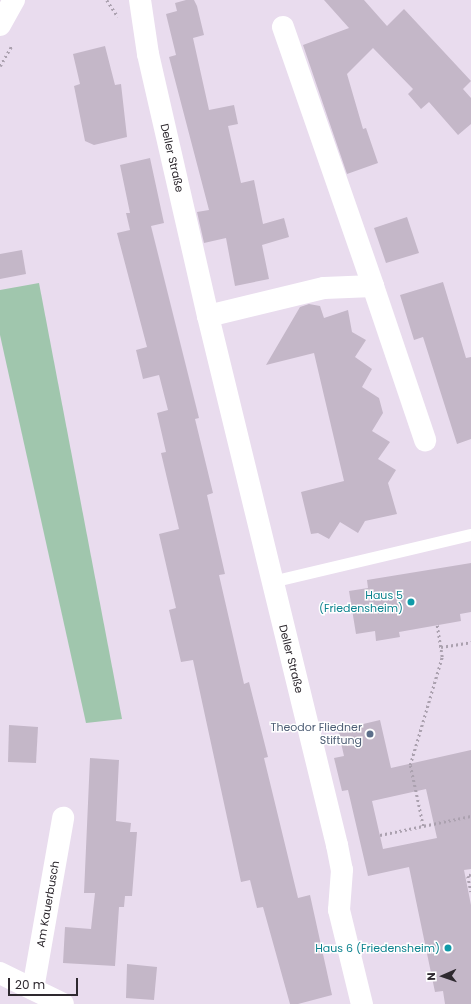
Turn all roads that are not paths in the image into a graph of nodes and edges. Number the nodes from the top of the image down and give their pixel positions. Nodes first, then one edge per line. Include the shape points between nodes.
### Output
1 (14, 0) edge
2 (140, 0) edge
3 (0, 25) edge
4 (283, 28) dead end
5 (373, 286) junction
6 (208, 316) junction
7 (425, 440) dead end
8 (471, 534) edge
9 (272, 582) junction
10 (63, 818) dead end
11 (0, 972) edge
12 (33, 989) junction
13 (63, 1004) edge
14 (362, 1004) edge

1 - 3 street
2 - 6 street, Deller Straße via 148,54
4 - 5 street
5 - 6 street via 324,288
5 - 7 street
6 - 9 street, Deller Straße
8 - 9 lane
9 - 14 street, Deller Straße via 337,845 342,870 339,910
10 - 12 street, Am Kauerbusch
11 - 12 street
12 - 13 street

